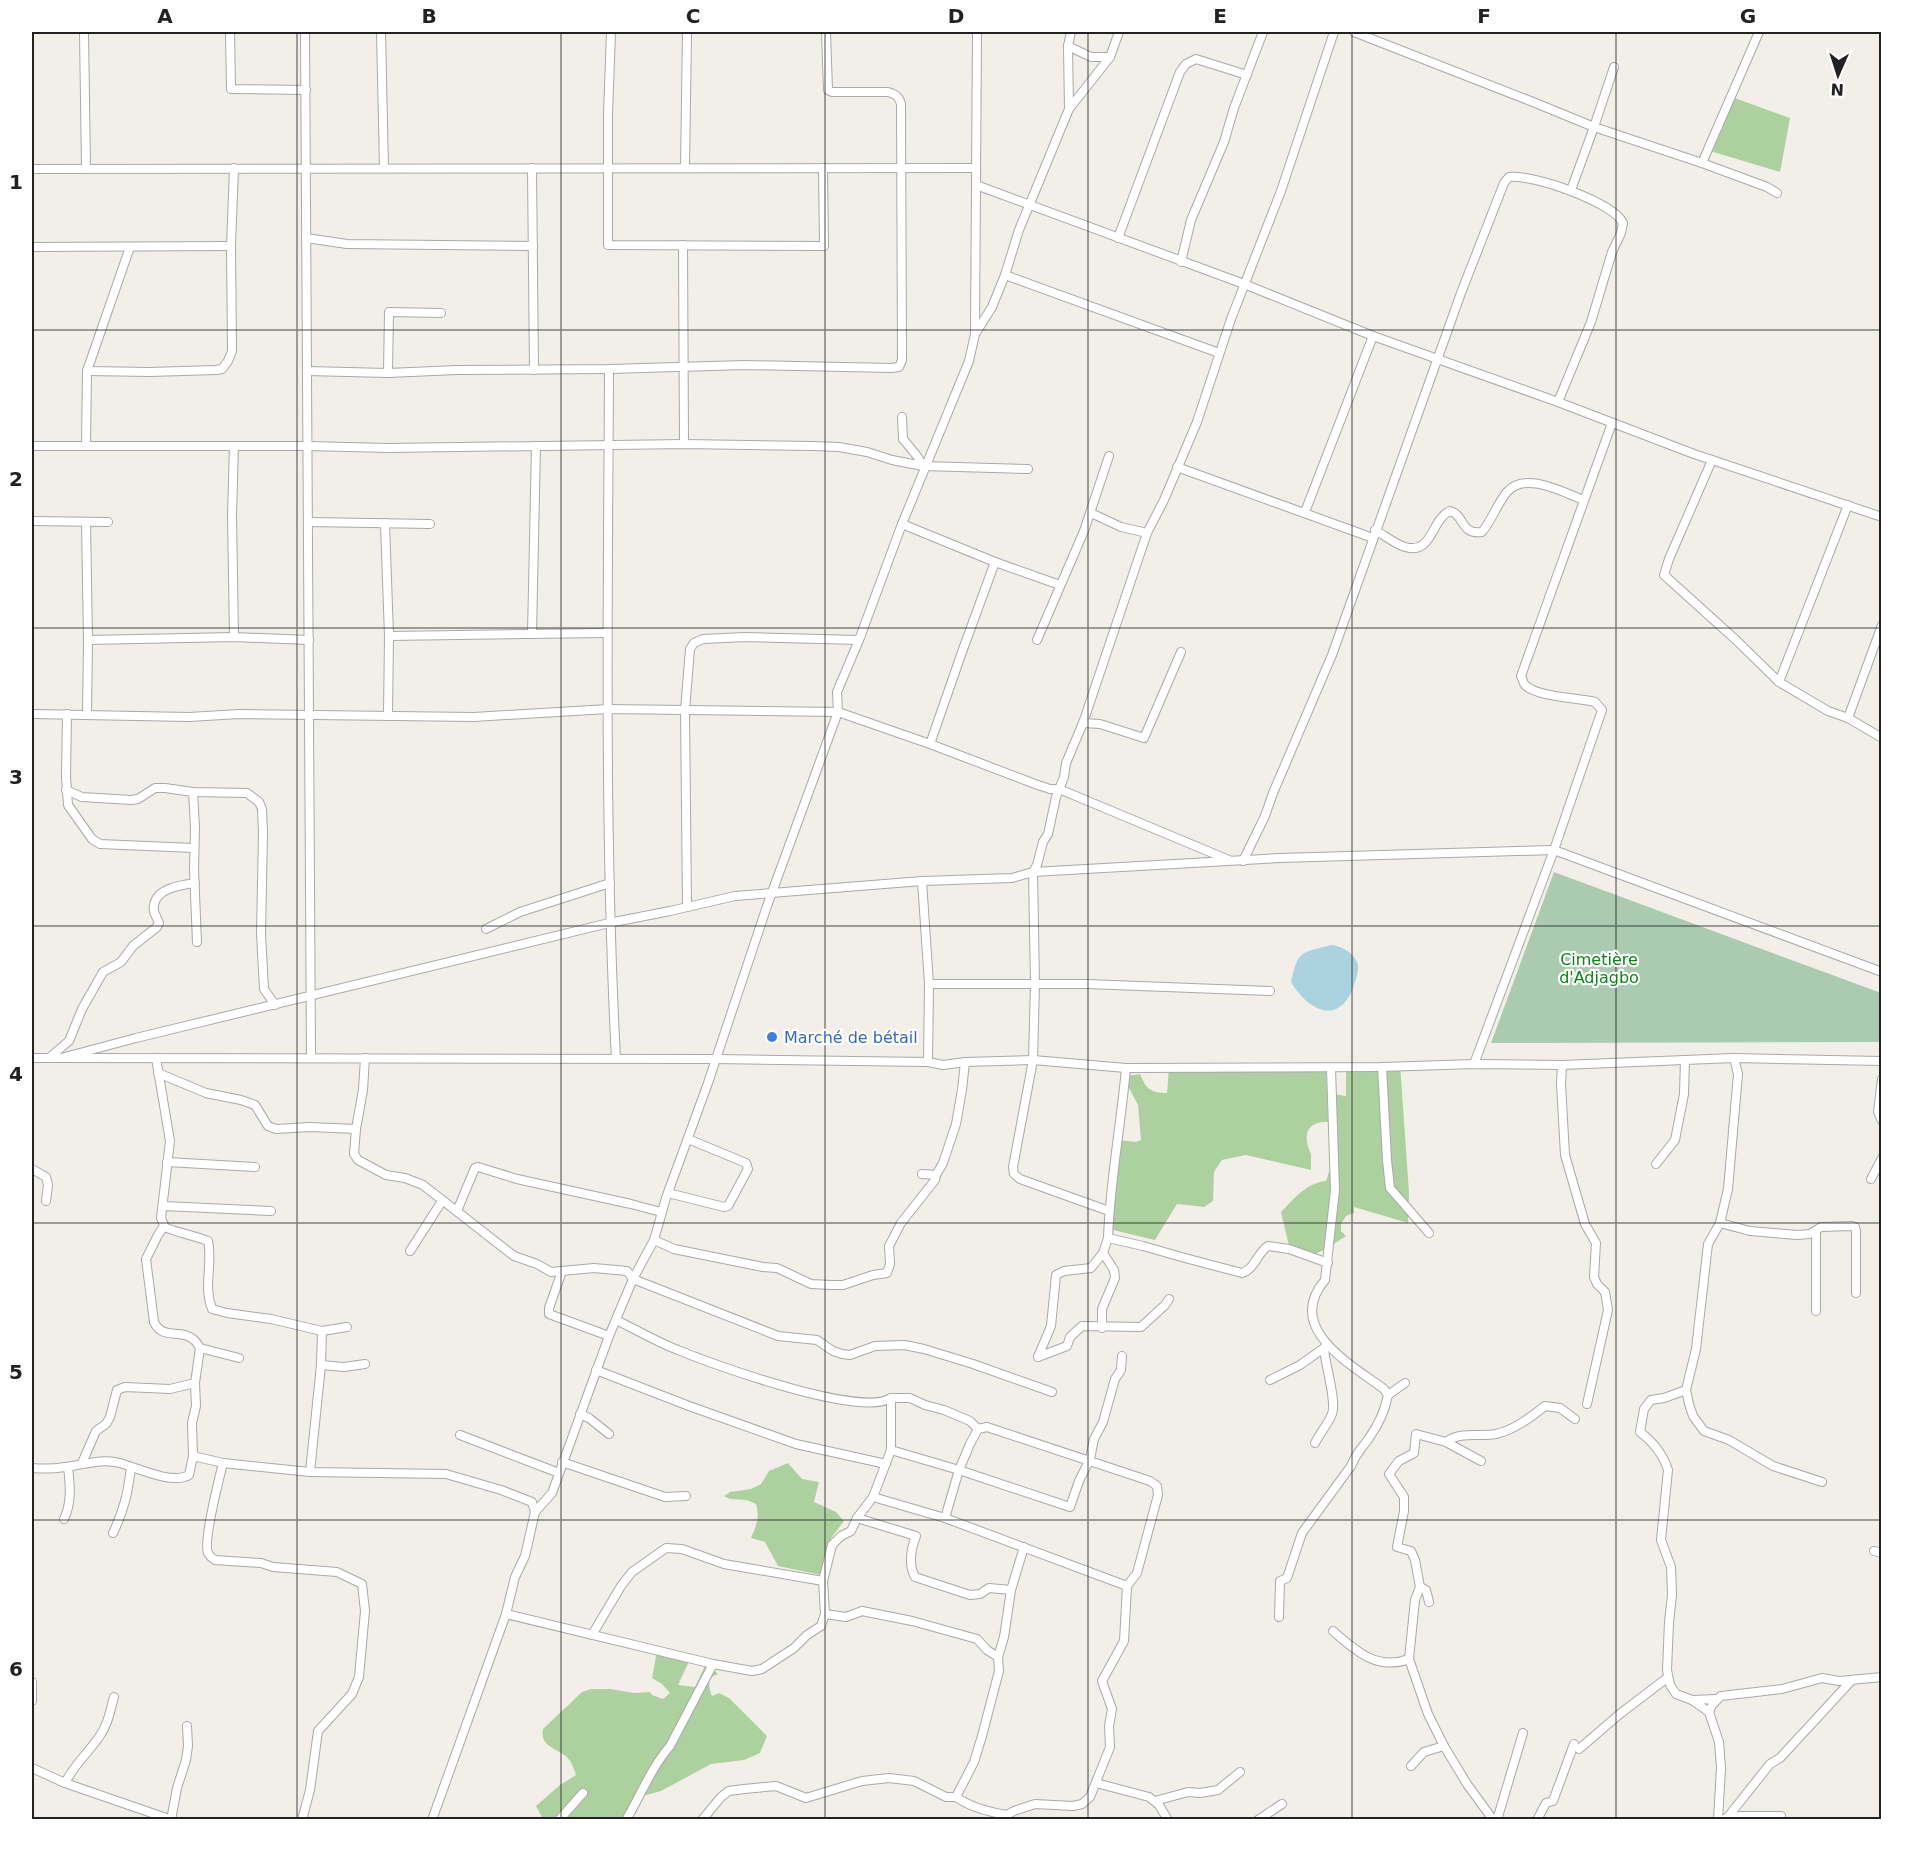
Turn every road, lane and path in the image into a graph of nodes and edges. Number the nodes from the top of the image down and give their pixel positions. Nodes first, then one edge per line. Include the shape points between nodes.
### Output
1 (84, 32) edge
2 (230, 32) edge
3 (305, 32) edge
4 (381, 32) edge
5 (611, 32) edge
6 (687, 32) edge
7 (826, 32) edge
8 (977, 32) edge
9 (1071, 32) edge
10 (1119, 32) edge
11 (1263, 32) edge
12 (1334, 32) edge
13 (1354, 32) edge
14 (1759, 32) edge
15 (1068, 46) junction
16 (1110, 57) junction
17 (1614, 67) dead end
18 (1247, 75) junction
19 (306, 90) junction
20 (1069, 109) junction
21 (1594, 127) junction
22 (1702, 163) junction
23 (32, 168) edge
24 (86, 168) junction
25 (234, 168) junction
26 (306, 168) junction
27 (384, 168) junction
28 (532, 168) junction
29 (609, 168) junction
30 (685, 168) junction
31 (823, 168) junction
32 (900, 168) junction
33 (976, 168) junction
34 (976, 185) junction
35 (1570, 189) junction
36 (1777, 193) dead end
37 (1029, 205) junction
38 (306, 238) junction
39 (1118, 238) junction
40 (683, 245) junction
41 (231, 246) junction
42 (533, 246) junction
43 (32, 247) edge
44 (130, 247) junction
45 (1181, 262) junction
46 (1005, 275) junction
47 (1244, 284) junction
48 (441, 313) dead end
49 (975, 334) junction
50 (1373, 336) junction
51 (1219, 353) junction
52 (1437, 358) junction
53 (683, 366) junction
54 (609, 369) junction
55 (534, 370) junction
56 (87, 371) junction
57 (307, 371) junction
58 (388, 373) junction
59 (1558, 402) junction
60 (902, 417) dead end
61 (1612, 423) junction
62 (684, 444) junction
63 (610, 445) junction
64 (32, 446) edge
65 (86, 446) junction
66 (234, 446) junction
67 (308, 446) junction
68 (536, 446) junction
69 (1109, 456) dead end
70 (1712, 460) junction
71 (925, 466) junction
72 (1177, 467) junction
73 (1028, 469) dead end
74 (1583, 500) junction
75 (1848, 505) junction
76 (1091, 513) junction
77 (1305, 513) junction
78 (1881, 517) edge
79 (32, 521) edge
80 (86, 522) junction
81 (108, 522) dead end
82 (308, 522) junction
83 (385, 523) junction
84 (430, 524) dead end
85 (902, 524) junction
86 (1147, 533) junction
87 (1374, 534) junction
88 (995, 562) junction
89 (1060, 585) junction
90 (1881, 625) edge
91 (606, 633) junction
92 (532, 634) junction
93 (389, 636) junction
94 (234, 637) junction
95 (309, 639) junction
96 (88, 640) junction
97 (859, 640) junction
98 (1037, 640) dead end
99 (1181, 652) dead end
100 (1779, 682) junction
101 (608, 709) junction
102 (686, 710) junction
103 (838, 712) junction
104 (32, 714) edge
105 (67, 714) junction
106 (87, 714) junction
107 (309, 714) junction
108 (388, 716) junction
109 (1848, 718) junction
110 (1083, 723) junction
111 (1881, 738) edge
112 (930, 744) junction
113 (1059, 789) junction
114 (66, 790) junction
115 (193, 792) junction
116 (195, 848) junction
117 (1554, 850) junction
118 (1233, 861) junction
119 (1243, 861) junction
120 (1033, 872) junction
121 (922, 880) junction
122 (195, 883) junction
123 (610, 883) junction
124 (771, 893) junction
125 (687, 907) junction
126 (609, 923) junction
127 (486, 929) dead end
128 (197, 942) dead end
129 (1881, 972) edge
130 (929, 984) junction
131 (1035, 984) junction
132 (264, 989) junction
133 (1270, 991) dead end
134 (310, 996) junction
135 (275, 1005) junction
136 (257, 1009) junction
137 (32, 1058) edge
138 (49, 1058) junction
139 (62, 1058) junction
140 (156, 1058) junction
141 (311, 1058) junction
142 (365, 1058) junction
143 (616, 1059) junction
144 (715, 1059) junction
145 (1734, 1059) junction
146 (1033, 1060) junction
147 (1685, 1060) junction
148 (1881, 1061) edge
149 (928, 1062) junction
150 (964, 1062) junction
151 (1474, 1064) junction
152 (1562, 1065) junction
153 (1382, 1067) junction
154 (1126, 1068) junction
155 (1331, 1068) junction
156 (158, 1073) junction
157 (1881, 1079) edge
158 (1881, 1122) edge
159 (356, 1129) junction
160 (688, 1139) junction
161 (1881, 1158) edge
162 (168, 1162) junction
163 (1656, 1164) dead end
164 (255, 1167) dead end
165 (32, 1169) edge
166 (922, 1174) dead end
167 (936, 1175) junction
168 (1871, 1179) dead end
169 (668, 1193) junction
170 (46, 1201) dead end
171 (442, 1201) junction
172 (163, 1206) junction
173 (271, 1211) dead end
174 (457, 1211) junction
175 (1109, 1211) junction
176 (662, 1212) junction
177 (1720, 1223) junction
178 (164, 1227) junction
179 (1816, 1231) junction
180 (1429, 1233) dead end
181 (1108, 1238) junction
182 (654, 1240) junction
183 (410, 1251) dead end
184 (1103, 1253) junction
185 (1328, 1263) junction
186 (562, 1271) junction
187 (633, 1279) junction
188 (1856, 1293) dead end
189 (1169, 1299) dead end
190 (1816, 1311) dead end
191 (616, 1320) junction
192 (347, 1327) dead end
193 (1102, 1328) junction
194 (322, 1330) junction
195 (609, 1336) junction
196 (1325, 1346) junction
197 (200, 1348) junction
198 (1122, 1356) dead end
199 (239, 1358) dead end
200 (364, 1364) dead end
201 (321, 1365) junction
202 (596, 1370) junction
203 (1270, 1380) dead end
204 (195, 1383) junction
205 (1405, 1383) dead end
206 (1686, 1390) junction
207 (1052, 1392) dead end
208 (1388, 1395) junction
209 (891, 1398) junction
210 (1587, 1404) dead end
211 (580, 1414) junction
212 (1575, 1419) dead end
213 (978, 1429) junction
214 (609, 1434) dead end
215 (460, 1435) dead end
216 (1446, 1442) junction
217 (1315, 1443) dead end
218 (891, 1450) junction
219 (193, 1456) junction
220 (1090, 1459) junction
221 (1481, 1461) dead end
222 (562, 1462) junction
223 (82, 1463) junction
224 (223, 1463) junction
225 (886, 1464) junction
226 (68, 1467) junction
227 (131, 1467) junction
228 (32, 1468) edge
229 (960, 1470) junction
230 (310, 1472) junction
231 (559, 1473) junction
232 (1822, 1482) dead end
233 (686, 1496) dead end
234 (873, 1497) junction
235 (535, 1512) junction
236 (857, 1518) junction
237 (945, 1518) junction
238 (64, 1520) dead end
239 (113, 1533) dead end
240 (1024, 1547) junction
241 (824, 1581) junction
242 (1127, 1586) junction
243 (1420, 1587) junction
244 (1011, 1590) junction
245 (1429, 1602) dead end
246 (506, 1614) junction
247 (825, 1614) junction
248 (1279, 1617) dead end
249 (1333, 1631) dead end
250 (592, 1635) junction
251 (998, 1657) junction
252 (1409, 1659) junction
253 (713, 1664) junction
254 (1881, 1677) edge
255 (1667, 1678) junction
256 (1852, 1680) junction
257 (32, 1682) edge
258 (114, 1697) dead end
259 (1717, 1699) junction
260 (1692, 1700) junction
261 (32, 1701) edge
262 (1708, 1712) junction
263 (187, 1726) dead end
264 (1523, 1733) dead end
265 (1444, 1746) junction
266 (1412, 1766) dead end
267 (32, 1768) edge
268 (1240, 1772) dead end
269 (66, 1783) junction
270 (1096, 1783) junction
271 (583, 1793) dead end
272 (956, 1797) junction
273 (1155, 1801) junction
274 (1282, 1804) dead end
275 (1781, 1816) dead end
276 (171, 1819) edge
277 (1725, 1819) edge
278 (302, 1820) edge
279 (432, 1820) edge
280 (559, 1820) edge
281 (626, 1820) edge
282 (702, 1820) edge
283 (1168, 1820) edge
284 (1258, 1820) edge
285 (1496, 1820) edge
286 (1537, 1820) edge
287 (1718, 1820) edge

1 - 24 street
2 - 19 street via 231,89
3 - 19 street
4 - 27 street
5 - 29 street
6 - 30 street
7 - 32 street via 828,90 888,92 899,98
8 - 33 street
9 - 15 street
10 - 16 street
11 - 18 street
12 - 47 street via 1281,191
13 - 21 street
14 - 22 street
15 - 16 street via 1091,57
15 - 20 street
16 - 20 street
17 - 21 street
18 - 39 street via 1196,59 1186,64
18 - 45 street via 1191,220
19 - 26 street
20 - 37 street
21 - 22 street
21 - 35 street
22 - 36 street
23 - 24 street
24 - 25 street
25 - 26 street
25 - 41 street
26 - 27 street
26 - 38 street
27 - 28 street
28 - 29 street
28 - 42 street
29 - 30 street
29 - 40 street via 608,245
30 - 31 street
31 - 32 street
31 - 40 street via 824,246
32 - 33 street
32 - 53 street via 900,367
33 - 34 street
34 - 37 street
34 - 49 street
35 - 52 street via 1509,177 1504,183
35 - 59 street via 1616,213 1623,224 1591,322
37 - 39 street
37 - 46 street
38 - 42 street via 347,244
38 - 57 street
39 - 45 street
40 - 53 street
41 - 44 street
41 - 56 street via 232,351 222,369
42 - 55 street
43 - 44 street
44 - 56 street
45 - 47 street
46 - 49 street
46 - 51 street
47 - 50 street
47 - 51 street
48 - 58 street via 389,312
49 - 71 street via 969,361
50 - 52 street
50 - 77 street
51 - 72 street via 1197,422
52 - 59 street
52 - 87 street
53 - 54 street
53 - 62 street
54 - 55 street
54 - 63 street
55 - 58 street
56 - 65 street
57 - 58 street
57 - 67 street
59 - 61 street
60 - 71 street via 903,439
61 - 70 street
61 - 74 street
62 - 63 street
62 - 71 street via 839,447
63 - 68 street
63 - 91 street
64 - 65 street
65 - 66 street
66 - 67 street
66 - 94 street
67 - 68 street
67 - 82 street
68 - 92 street
69 - 76 street
70 - 75 street
70 - 100 street via 1664,575
71 - 73 street
71 - 85 street
72 - 77 street
72 - 86 street
74 - 87 street via 1541,484 1524,482 1509,490 1482,532 1467,530 1455,512 1450,511 1443,514 1428,542 1418,547 1405,548
74 - 117 street via 1521,676 1525,685 1534,690 1595,702 1602,710
75 - 78 street
75 - 100 street
76 - 86 street via 1121,527
76 - 89 street
77 - 87 street
79 - 80 street
80 - 81 street
80 - 96 street
82 - 83 street
82 - 95 street
83 - 84 street
83 - 93 street
85 - 88 street
85 - 97 street
86 - 110 street
87 - 119 street via 1332,655
88 - 89 street
88 - 112 street
89 - 98 street
90 - 109 street
91 - 92 street
91 - 101 street
92 - 93 street
93 - 108 street
94 - 95 street
94 - 96 street
95 - 107 street
96 - 106 street
97 - 102 street via 703,639 690,649
97 - 103 street via 837,692
99 - 110 street via 1144,738 1100,724
100 - 109 street via 1828,711
101 - 102 street
101 - 108 street via 474,717
101 - 123 street
102 - 103 street
102 - 125 street
103 - 112 street
103 - 124 street
104 - 105 street
105 - 106 street
105 - 114 street
106 - 107 street
107 - 108 street
107 - 134 street
109 - 111 street
110 - 113 street
112 - 113 street via 1035,784
113 - 118 street
113 - 120 street
114 - 115 street via 82,797 131,800 155,788
114 - 116 street via 68,805 96,843
115 - 116 street
115 - 132 street via 247,793 262,809
116 - 122 street
117 - 119 street
117 - 129 street
117 - 151 street
118 - 119 street
118 - 120 street
120 - 121 street via 1012,878
120 - 131 street
121 - 124 street
121 - 130 street
122 - 128 street
122 - 138 street via 170,888 158,897 154,905 157,927 133,946 121,962 103,972 69,1041
123 - 126 street
123 - 127 street via 520,912
124 - 125 street
124 - 144 street
125 - 126 street
126 - 134 street
126 - 143 street
130 - 131 street
130 - 149 street
131 - 133 street
131 - 146 street
132 - 135 street
132 - 136 street
134 - 135 street
134 - 141 street
135 - 136 street
136 - 139 street
137 - 138 street
138 - 139 street
139 - 140 street
140 - 141 street
140 - 156 street
141 - 142 street
142 - 143 street
142 - 159 street
143 - 144 street
144 - 149 street
144 - 160 street
145 - 147 street
145 - 148 street
145 - 177 street via 1738,1074 1728,1189
146 - 150 street
146 - 154 street
146 - 175 street via 1014,1174
147 - 152 street
147 - 163 street via 1684,1094 1675,1140
149 - 150 street
150 - 167 street via 958,1113
151 - 152 street
151 - 153 street
152 - 210 street via 1565,1155 1584,1224 1596,1243 1594,1277 1605,1292 1608,1310
153 - 155 street
153 - 180 street via 1390,1188
154 - 155 street
154 - 175 street
155 - 185 street via 1335,1190
156 - 159 street via 206,1093 255,1105 268,1126 276,1129
156 - 162 street via 170,1141
157 - 158 street
159 - 171 street via 354,1154 358,1160 386,1175 416,1182
160 - 169 street
160 - 169 street via 746,1162 748,1168 728,1206
161 - 168 street
162 - 164 street
162 - 172 street
165 - 170 street via 46,1177
166 - 167 street
167 - 182 street via 889,1246 888,1273 843,1285 811,1284 777,1268 674,1249
169 - 176 street
171 - 174 street
171 - 183 street
172 - 173 street
172 - 178 street
174 - 176 street via 478,1167
174 - 186 street via 514,1256 551,1272
175 - 181 street
176 - 182 street
177 - 179 street via 1774,1234
177 - 206 street via 1708,1244 1696,1349
178 - 194 street via 208,1241 206,1287 212,1309
178 - 197 street via 146,1259 154,1322 164,1333 193,1338
179 - 188 street via 1821,1227 1855,1227
179 - 190 street
181 - 184 street
181 - 185 street via 1242,1273 1250,1270 1268,1246
182 - 187 street
184 - 193 street via 1115,1278 1102,1309
184 - 193 street via 1091,1268 1056,1275 1051,1326 1038,1357 1066,1346 1070,1336 1082,1326
185 - 196 street via 1312,1315
186 - 187 street via 619,1269 627,1271
186 - 195 street via 549,1314
187 - 191 street
187 - 207 street via 778,1336 817,1340 842,1354 875,1346 904,1345
189 - 193 street via 1141,1327
191 - 195 street
191 - 209 street via 677,1350 771,1383 838,1399 885,1402
192 - 194 street
194 - 201 street
195 - 202 street
196 - 203 street via 1300,1365
196 - 208 street
196 - 217 street via 1324,1361 1334,1405
197 - 199 street
197 - 204 street
198 - 220 street via 1121,1370
200 - 201 street
201 - 230 street
202 - 211 street
202 - 225 street via 796,1444
204 - 219 street
204 - 223 street via 170,1389 117,1390 110,1417 96,1431
205 - 208 street
206 - 232 street via 1693,1416 1704,1431 1729,1440 1773,1466
206 - 255 street via 1651,1400 1644,1409 1640,1432 1653,1442 1668,1470 1661,1540 1671,1567
208 - 248 street via 1385,1411 1368,1440 1302,1533 1287,1578 1280,1581
209 - 213 street via 909,1398 944,1410
209 - 218 street
211 - 214 street
211 - 222 street
212 - 216 street via 1560,1408 1545,1406 1496,1434 1455,1436
213 - 220 street via 987,1427
213 - 229 street
215 - 231 street
216 - 221 street
216 - 243 street via 1416,1434 1414,1453 1399,1461 1389,1474 1404,1497 1397,1547 1411,1551
218 - 225 street
218 - 229 street
219 - 224 street
219 - 227 street via 189,1475 184,1478
220 - 229 street via 1070,1507
220 - 242 street via 1157,1486 1137,1573
222 - 231 street
222 - 233 street via 665,1497
223 - 226 street
223 - 227 street via 118,1462
224 - 230 street
224 - 278 street via 208,1540 210,1557 337,1572 362,1584 365,1611 359,1677 352,1695 318,1731
225 - 234 street
226 - 228 street
226 - 238 street via 71,1485
227 - 239 street via 123,1513
229 - 237 street
230 - 235 street via 446,1474 519,1496 532,1502
231 - 235 street via 552,1492
234 - 236 street
234 - 237 street
235 - 246 street
236 - 241 street via 851,1531 832,1545
236 - 244 street via 916,1536 911,1549 915,1577 970,1595 989,1588
237 - 240 street
240 - 242 street
240 - 244 street
241 - 247 street
241 - 250 street via 724,1564 682,1549 666,1548 626,1579
242 - 270 street via 1124,1641 1102,1680 1112,1709 1110,1747
243 - 245 street via 1426,1590
243 - 252 street
244 - 251 street
246 - 250 street
246 - 279 street
247 - 251 street via 846,1617 862,1611 940,1628 977,1639
247 - 253 street via 821,1626 762,1669 752,1671
249 - 252 street via 1374,1661 1397,1664
250 - 253 street
251 - 272 street via 999,1671 982,1736
252 - 265 street via 1424,1706
253 - 281 street
254 - 256 street
255 - 260 street via 1676,1694
255 - 286 street via 1577,1747 1553,1801 1546,1803
256 - 259 street via 1822,1678
256 - 277 street via 1770,1764
257 - 261 street
258 - 269 street via 106,1726
259 - 260 street
259 - 262 street
260 - 262 street
262 - 287 street via 1719,1742
263 - 276 street via 186,1760
264 - 285 street
265 - 266 street via 1424,1752
265 - 285 street via 1467,1784
267 - 269 street
268 - 273 street via 1218,1790 1188,1792
269 - 276 street
270 - 272 street via 1082,1804 1035,1804 1007,1815 966,1804
270 - 273 street
271 - 280 street
272 - 282 street via 946,1797 914,1781 890,1778 862,1781 806,1798 776,1786 729,1791
273 - 283 street
274 - 284 street
275 - 277 street

